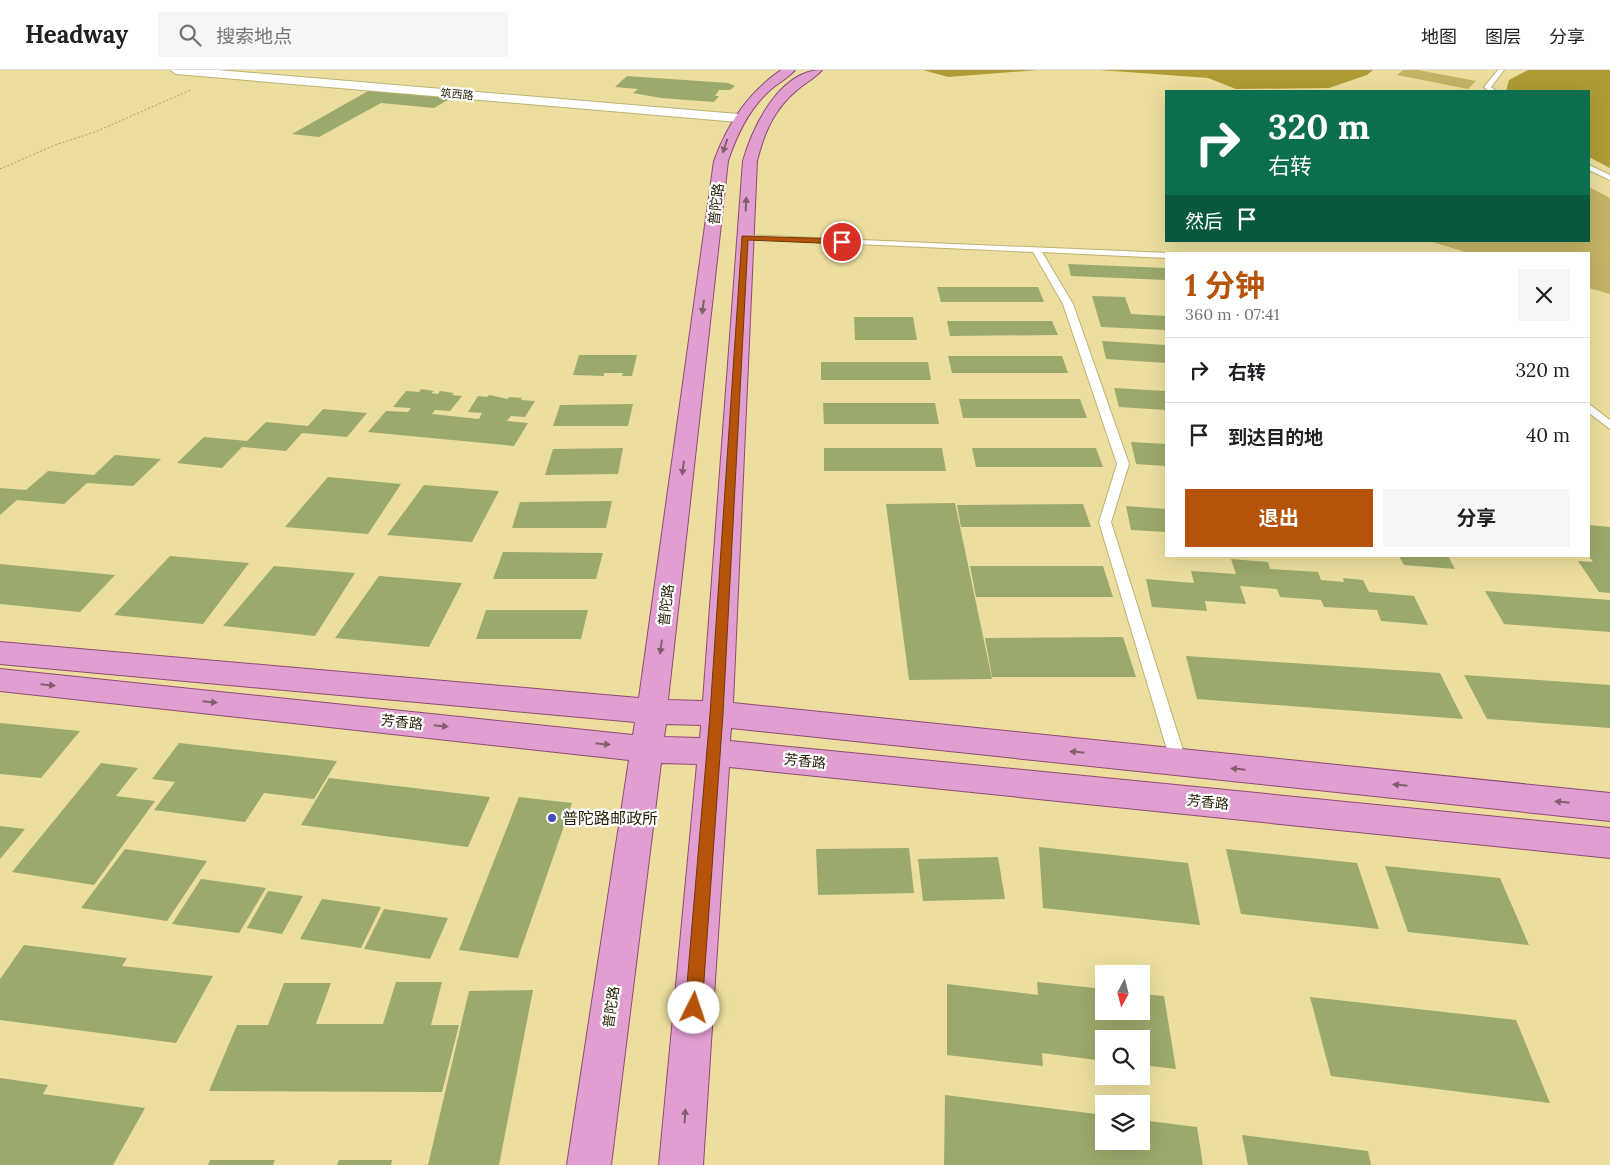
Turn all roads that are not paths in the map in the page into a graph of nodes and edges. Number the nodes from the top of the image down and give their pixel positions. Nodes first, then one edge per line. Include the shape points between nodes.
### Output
1 (176, 70) edge
2 (789, 70) edge
3 (816, 70) edge
4 (1506, 70) edge
5 (203, 71) edge
6 (1500, 71) edge
7 (1492, 90) edge
8 (738, 118) junction
9 (1590, 168) edge
10 (1610, 178) edge
11 (745, 238) junction
12 (1036, 250) junction
13 (1165, 255) edge
14 (1590, 408) edge
15 (1610, 426) edge
16 (0, 652) edge
17 (0, 680) edge
18 (652, 712) junction
19 (717, 714) junction
20 (647, 749) junction
21 (713, 752) junction
22 (1180, 762) junction
23 (1610, 807) edge
24 (1610, 842) edge
25 (589, 1165) edge
26 (681, 1165) edge

1 - 5 street, 筑西路
2 - 8 main road, 普陀路 via 761,92
11 -> 3 main road via 748,181 756,136 766,115 783,94
4 - 6 lane
5 - 8 street, 筑西路
6 - 7 lane via 1487,86
8 -> 18 main road, 普陀路 via 720,161
9 - 10 lane
11 - 12 lane
11 - 19 main road
12 - 13 lane
12 - 22 lane via 1068,304 1123,464 1105,522
14 - 15 lane
16 - 18 main road
17 -> 20 main road, 芳香路
18 - 19 main road
18 - 20 main road, 普陀路
19 - 21 main road
22 -> 19 main road
20 - 21 main road, 芳香路
20 - 25 main road, 普陀路
21 - 24 main road, 芳香路
26 -> 21 main road
23 -> 22 main road

